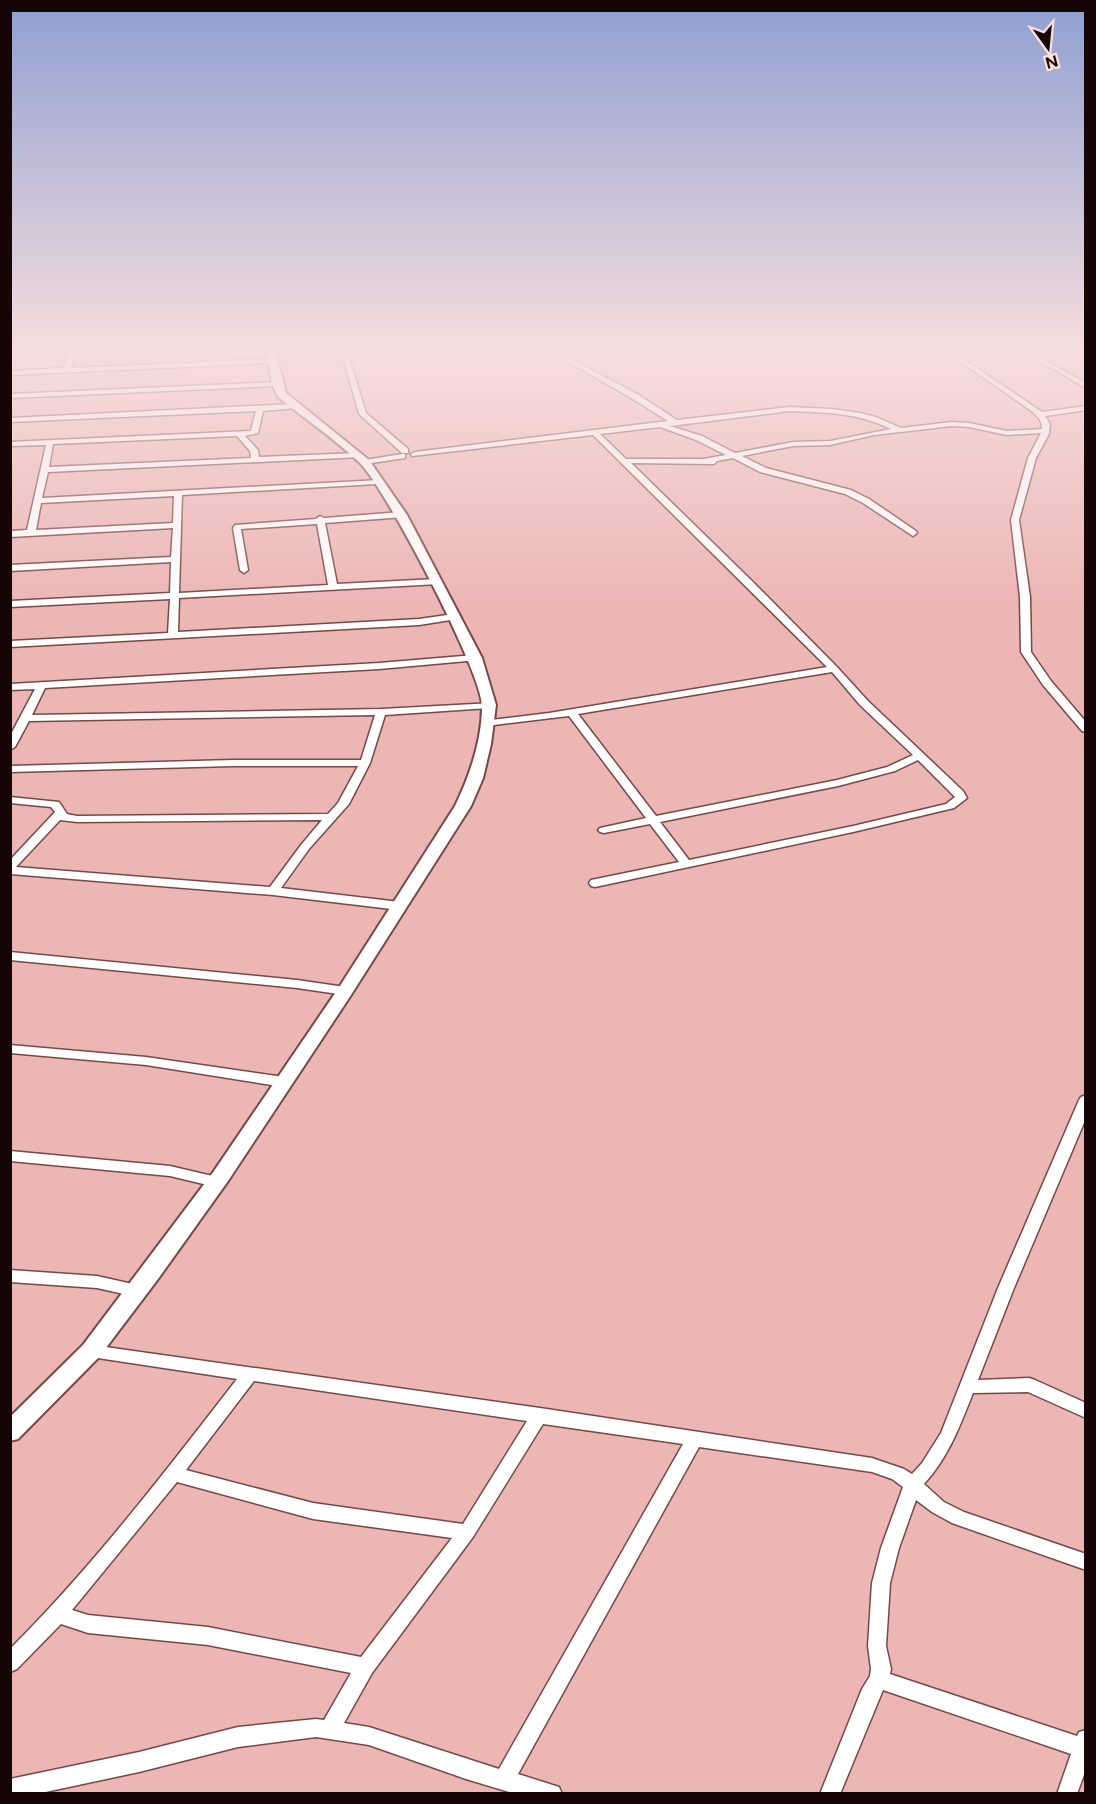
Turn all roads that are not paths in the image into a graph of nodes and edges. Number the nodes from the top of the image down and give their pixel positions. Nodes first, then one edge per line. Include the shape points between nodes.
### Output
1 (140, 438) edge
2 (243, 438) edge
3 (335, 438) edge
4 (388, 438) edge
5 (551, 438) edge
6 (600, 438) edge
7 (699, 438) edge
8 (848, 438) edge
9 (1042, 438) edge
10 (50, 442) junction
11 (10, 444) edge
12 (403, 453) junction
13 (736, 456) junction
14 (361, 459) junction
15 (256, 461) junction
16 (624, 461) junction
17 (706, 461) junction
18 (757, 466) junction
19 (45, 470) junction
20 (377, 482) junction
21 (178, 495) junction
22 (40, 501) junction
23 (401, 514) junction
24 (320, 519) junction
25 (177, 525) junction
26 (31, 532) junction
27 (10, 534) edge
28 (913, 534) dead end
29 (176, 559) junction
30 (10, 568) edge
31 (244, 570) dead end
32 (436, 582) junction
33 (333, 588) junction
34 (175, 595) junction
35 (10, 604) edge
36 (454, 617) junction
37 (172, 636) junction
38 (10, 644) edge
39 (475, 658) junction
40 (834, 669) junction
41 (42, 685) junction
42 (10, 687) edge
43 (489, 705) junction
44 (381, 712) junction
45 (571, 712) junction
46 (24, 718) junction
47 (486, 723) junction
48 (1086, 729) edge
49 (12, 740) edge
50 (919, 756) junction
51 (365, 763) junction
52 (10, 769) edge
53 (10, 800) edge
54 (61, 812) junction
55 (332, 817) junction
56 (654, 820) junction
57 (604, 830) dead end
58 (686, 864) junction
59 (10, 868) edge
60 (595, 883) dead end
61 (273, 891) junction
62 (400, 906) junction
63 (10, 956) edge
64 (345, 991) junction
65 (10, 1049) edge
66 (284, 1082) junction
67 (1086, 1100) edge
68 (10, 1156) edge
69 (216, 1182) junction
70 (10, 1276) edge
71 (137, 1291) junction
72 (91, 1351) junction
73 (250, 1374) junction
74 (967, 1387) junction
75 (1086, 1411) edge
76 (540, 1415) junction
77 (10, 1432) edge
78 (695, 1438) junction
79 (173, 1474) junction
80 (914, 1484) junction
81 (466, 1532) junction
82 (1086, 1562) edge
83 (58, 1614) junction
84 (10, 1663) edge
85 (365, 1667) junction
86 (879, 1680) junction
87 (329, 1730) junction
88 (1084, 1746) edge
89 (504, 1780) junction
90 (10, 1789) edge
91 (552, 1794) edge
92 (830, 1794) edge
93 (1067, 1794) edge

1 - 10 street
2 - 15 street via 254,450
3 - 14 street
4 - 12 street
5 - 12 street
6 - 16 street
7 - 13 street
8 - 13 street
9 - 48 street via 1015,519 1025,597 1026,652
10 - 11 street
10 - 19 street
12 - 14 street
13 - 17 street
13 - 18 street
14 - 15 street
14 - 20 street
15 - 19 street
16 - 17 street
16 - 40 street
17 - 18 street
18 - 28 street via 848,492
19 - 22 street
20 - 21 street
20 - 23 street
21 - 22 street
21 - 25 street
22 - 26 street
23 - 24 street
23 - 32 street
24 - 31 street via 238,527
24 - 33 street
25 - 26 street
25 - 29 street
26 - 27 street
29 - 30 street
29 - 34 street
32 - 33 street
32 - 36 street
33 - 34 street
34 - 35 street
34 - 37 street
36 - 37 street
36 - 39 street
37 - 38 street
39 - 41 street
39 - 43 street
40 - 45 street
40 - 50 street
41 - 42 street
41 - 46 street
43 - 44 street
43 - 47 street
44 - 46 street
44 - 51 street
45 - 47 street
45 - 56 street
46 - 49 street
47 - 62 street via 476,778 463,806
50 - 56 street via 870,776
50 - 58 street via 959,793 961,798 957,802 853,829
51 - 52 street
51 - 55 street
53 - 54 street via 55,804
54 - 55 street via 63,817 77,819
54 - 59 street
55 - 61 street
56 - 57 street
56 - 58 street
58 - 60 street
59 - 61 street
61 - 62 street
62 - 64 street
63 - 64 street
64 - 66 street
65 - 66 street via 146,1061
66 - 69 street
67 - 74 street
68 - 69 street via 170,1171
69 - 71 street
70 - 71 street via 97,1282
71 - 72 street
72 - 73 street
72 - 77 street
73 - 76 street
73 - 79 street
74 - 75 street via 1029,1385
74 - 80 street via 948,1436
76 - 78 street
76 - 81 street
78 - 80 street via 872,1465
78 - 89 street
79 - 81 street via 313,1511
79 - 83 street
80 - 82 street via 930,1502 958,1518
80 - 86 street via 881,1583
81 - 85 street
83 - 84 street
83 - 85 street via 88,1624 208,1636
85 - 87 street
86 - 88 street
86 - 92 street
87 - 89 street via 369,1736
87 - 90 street via 238,1737
88 - 93 street
89 - 91 street

